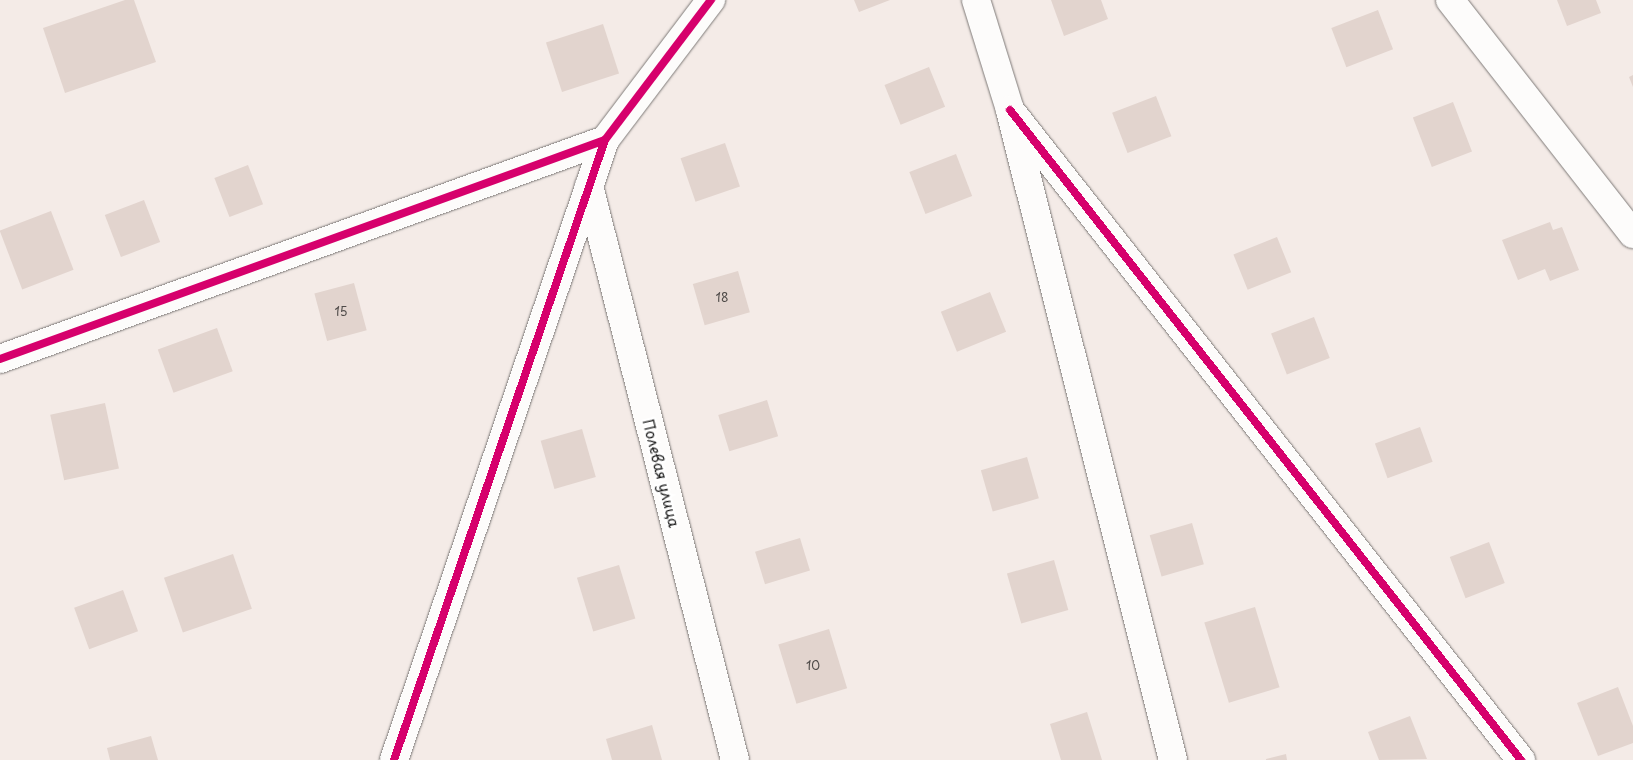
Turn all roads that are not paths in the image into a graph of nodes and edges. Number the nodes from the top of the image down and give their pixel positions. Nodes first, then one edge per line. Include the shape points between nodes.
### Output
1 (711, 0) edge
2 (976, 0) edge
3 (1450, 0) edge
4 (1010, 110) junction
5 (605, 140) junction
6 (589, 186) junction
7 (1633, 234) edge
8 (0, 359) edge
9 (394, 760) edge
10 (735, 760) edge
11 (1172, 760) edge
12 (1520, 760) edge

1 - 5 street
2 - 4 street
3 - 7 street
4 - 11 street
4 - 12 street
5 - 6 street
5 - 8 street
6 - 9 street
6 - 10 street, Полевая улица

